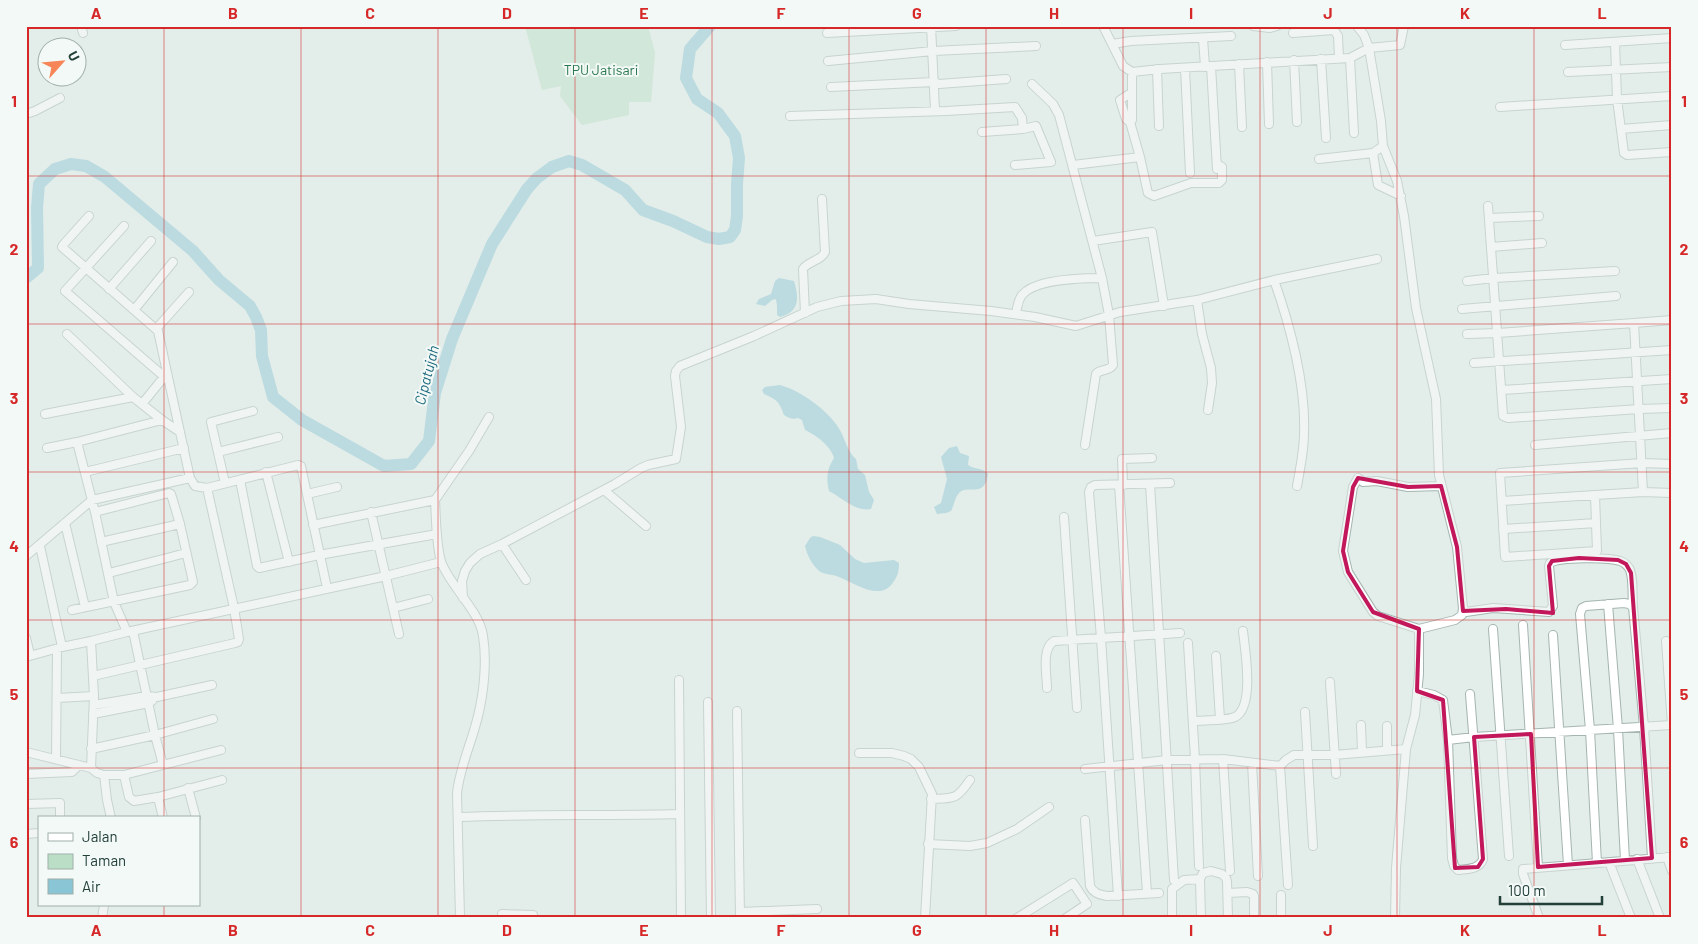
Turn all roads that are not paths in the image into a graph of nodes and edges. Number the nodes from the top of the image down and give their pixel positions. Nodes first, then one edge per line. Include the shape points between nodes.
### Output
1 (956, 26) edge
2 (1103, 26) edge
3 (1253, 26) edge
4 (1277, 26) edge
5 (1357, 26) edge
6 (1404, 26) edge
7 (931, 27) edge
8 (827, 33) dead end
9 (1293, 33) dead end
10 (1231, 36) dead end
11 (1203, 38) junction
12 (1672, 38) edge
13 (1615, 42) junction
14 (1112, 44) junction
15 (1565, 44) dead end
16 (1036, 46) dead end
17 (1369, 48) junction
18 (933, 50) junction
19 (1339, 58) junction
20 (1350, 58) junction
21 (1322, 59) junction
22 (1294, 60) junction
23 (828, 61) dead end
24 (1266, 62) junction
25 (1239, 64) junction
26 (1208, 66) junction
27 (1672, 67) edge
28 (1185, 68) junction
29 (1157, 69) junction
30 (1616, 70) junction
31 (1132, 72) junction
32 (1568, 72) dead end
33 (1006, 79) dead end
34 (934, 82) junction
35 (1032, 84) dead end
36 (831, 87) dead end
37 (1672, 96) edge
38 (60, 98) dead end
39 (1617, 99) junction
40 (1500, 106) dead end
41 (935, 110) junction
42 (26, 114) edge
43 (790, 116) dead end
44 (1297, 122) dead end
45 (1269, 124) dead end
46 (1672, 125) edge
47 (1159, 126) dead end
48 (1242, 128) dead end
49 (1023, 129) junction
50 (1622, 129) junction
51 (982, 132) dead end
52 (1354, 133) dead end
53 (1326, 138) dead end
54 (1383, 146) junction
55 (1672, 152) edge
56 (1373, 153) junction
57 (1140, 157) junction
58 (1319, 159) dead end
59 (1015, 165) dead end
60 (1073, 165) junction
61 (1190, 173) dead end
62 (1401, 196) junction
63 (822, 199) dead end
64 (1488, 206) dead end
65 (89, 216) dead end
66 (1540, 216) dead end
67 (1489, 218) junction
68 (124, 226) dead end
69 (1093, 240) junction
70 (151, 241) dead end
71 (1542, 243) dead end
72 (1491, 247) junction
73 (1377, 259) dead end
74 (173, 262) dead end
75 (85, 268) junction
76 (1615, 271) dead end
77 (1102, 278) junction
78 (1494, 278) junction
79 (1274, 280) junction
80 (1467, 281) dead end
81 (109, 289) junction
82 (189, 292) dead end
83 (1616, 296) dead end
84 (1197, 300) junction
85 (1164, 306) junction
86 (1496, 306) junction
87 (1462, 309) dead end
88 (134, 310) junction
89 (805, 313) junction
90 (1016, 314) junction
91 (1109, 315) junction
92 (1672, 320) edge
93 (1634, 323) junction
94 (156, 329) junction
95 (1498, 333) junction
96 (67, 334) dead end
97 (1467, 334) dead end
98 (1672, 350) edge
99 (1636, 352) junction
100 (1499, 362) junction
101 (1474, 363) dead end
102 (166, 378) junction
103 (1672, 379) edge
104 (1638, 381) junction
105 (1502, 390) junction
106 (133, 397) junction
107 (142, 404) junction
108 (1672, 408) edge
109 (1639, 409) junction
110 (1208, 410) dead end
111 (253, 411) dead end
112 (45, 414) dead end
113 (489, 416) dead end
114 (162, 420) junction
115 (180, 432) junction
116 (1672, 433) edge
117 (1641, 435) junction
118 (278, 437) dead end
119 (77, 442) junction
120 (1535, 444) dead end
121 (1085, 445) dead end
122 (48, 448) dead end
123 (184, 448) junction
124 (218, 452) junction
125 (1152, 458) dead end
126 (1642, 463) junction
127 (1672, 464) edge
128 (85, 472) junction
129 (266, 472) junction
130 (190, 478) junction
131 (240, 480) junction
132 (225, 483) junction
133 (1170, 483) dead end
134 (1150, 484) junction
135 (1121, 485) junction
136 (1297, 486) dead end
137 (1441, 486) junction
138 (337, 487) dead end
139 (206, 488) junction
140 (604, 490) junction
141 (1643, 492) junction
142 (1672, 493) edge
143 (307, 494) junction
144 (1595, 495) junction
145 (92, 500) junction
146 (435, 500) junction
147 (1502, 501) junction
148 (95, 512) junction
149 (371, 512) junction
150 (1064, 517) dead end
151 (65, 523) junction
152 (1596, 523) junction
153 (180, 524) junction
154 (313, 525) junction
155 (646, 526) dead end
156 (1503, 529) junction
157 (437, 534) junction
158 (102, 542) junction
159 (378, 543) junction
160 (502, 544) junction
161 (40, 546) junction
162 (186, 553) junction
163 (319, 554) junction
164 (26, 556) edge
165 (289, 562) junction
166 (441, 562) junction
167 (108, 573) junction
168 (386, 576) junction
169 (526, 580) dead end
170 (327, 588) junction
171 (463, 598) junction
172 (428, 599) dead end
173 (114, 602) junction
174 (1608, 604) junction
175 (85, 607) junction
176 (1633, 607) junction
177 (234, 608) junction
178 (393, 608) junction
179 (1463, 608) junction
180 (72, 610) dead end
181 (1523, 625) dead end
182 (1419, 629) junction
183 (1493, 629) dead end
184 (130, 631) junction
185 (1243, 631) dead end
186 (1180, 633) dead end
187 (399, 634) dead end
188 (1159, 634) junction
189 (1553, 635) dead end
190 (1130, 636) junction
191 (26, 638) edge
192 (1101, 638) junction
193 (1072, 640) junction
194 (1666, 641) dead end
195 (91, 642) junction
196 (1188, 643) dead end
197 (60, 648) junction
198 (28, 656) edge
199 (1216, 656) dead end
200 (141, 665) junction
201 (93, 676) junction
202 (679, 680) dead end
203 (1330, 682) dead end
204 (212, 685) dead end
205 (1047, 688) dead end
206 (1418, 692) junction
207 (1470, 694) dead end
208 (94, 696) junction
209 (56, 698) junction
210 (148, 700) junction
211 (708, 702) dead end
212 (94, 705) junction
213 (1077, 708) dead end
214 (737, 711) dead end
215 (1305, 712) dead end
216 (93, 714) junction
217 (213, 719) dead end
218 (1220, 719) junction
219 (1193, 721) junction
220 (1361, 725) dead end
221 (1672, 725) edge
222 (1387, 726) dead end
223 (1644, 727) junction
224 (1618, 729) junction
225 (1590, 730) junction
226 (1560, 732) junction
227 (1530, 734) junction
228 (155, 735) junction
229 (1500, 736) junction
230 (1474, 738) junction
231 (1448, 740) junction
232 (91, 749) junction
233 (1406, 749) junction
234 (222, 750) dead end
235 (1388, 750) junction
236 (26, 752) edge
237 (1362, 752) junction
238 (859, 753) dead end
239 (1334, 755) junction
240 (1307, 756) junction
241 (56, 758) junction
242 (1223, 759) junction
243 (1167, 760) junction
244 (1195, 760) junction
245 (1139, 763) junction
246 (1252, 763) junction
247 (163, 765) junction
248 (80, 766) junction
249 (1110, 766) junction
250 (1280, 766) junction
251 (91, 768) junction
252 (1085, 769) dead end
253 (26, 774) edge
254 (1336, 774) dead end
255 (104, 775) junction
256 (124, 775) junction
257 (222, 780) dead end
258 (970, 780) dead end
259 (188, 788) junction
260 (158, 797) junction
261 (931, 799) junction
262 (26, 804) edge
263 (1048, 807) dead end
264 (680, 814) junction
265 (60, 816) edge
266 (111, 816) edge
267 (163, 816) edge
268 (195, 816) edge
269 (458, 818) junction
270 (1086, 820) dead end
271 (928, 844) junction
272 (1313, 846) dead end
273 (1509, 856) dead end
274 (1669, 857) edge
275 (1652, 858) junction
276 (1637, 859) junction
277 (1625, 860) junction
278 (1597, 862) junction
279 (1609, 862) junction
280 (1568, 865) junction
281 (1199, 866) dead end
282 (1538, 867) junction
283 (1230, 871) dead end
284 (1672, 871) edge
285 (1258, 876) dead end
286 (1200, 879) junction
287 (1174, 880) dead end
288 (1288, 885) dead end
289 (1147, 893) junction
290 (1159, 893) dead end
291 (1228, 893) junction
292 (1281, 895) dead end
293 (1118, 896) junction
294 (817, 909) dead end
295 (533, 914) dead end
296 (740, 915) edge
297 (460, 918) edge
298 (502, 918) edge
299 (681, 918) edge
300 (711, 918) edge
301 (925, 918) edge
302 (1017, 918) edge
303 (1066, 918) edge
304 (1172, 918) edge
305 (1201, 918) edge
306 (1228, 918) edge
307 (1254, 918) edge
308 (1281, 918) edge
309 (1395, 918) edge
310 (1539, 918) edge
311 (1630, 918) edge
312 (1660, 918) edge

1 - 7 street
2 - 14 street
3 - 4 street
5 - 17 street
6 - 17 street via 1400,44
7 - 8 street
7 - 18 street
9 - 19 street via 1334,30 1338,36
10 - 11 street
11 - 14 street
11 - 26 street
12 - 13 street
13 - 15 street
13 - 30 street
14 - 31 street via 1123,66
16 - 18 street
17 - 20 street
17 - 54 street
18 - 23 street
18 - 34 street
19 - 20 street
19 - 21 street
20 - 52 street
21 - 22 street
21 - 53 street
22 - 24 street
22 - 44 street
24 - 25 street
24 - 45 street
25 - 26 street
25 - 48 street
26 - 28 street
26 - 57 street via 1217,167 1222,167 1222,180 1219,183 1192,183 1154,196 1146,189
27 - 30 street
28 - 29 street
28 - 61 street
29 - 31 street
29 - 47 street
30 - 32 street
30 - 39 street
31 - 57 street via 1130,122
33 - 34 street
34 - 36 street
34 - 41 street
35 - 60 street via 1056,109
37 - 39 street
38 - 42 street
39 - 40 street
39 - 50 street
41 - 43 street
41 - 49 street via 1015,107 1022,118
46 - 50 street
49 - 51 street
49 - 59 street via 1036,126 1051,162
50 - 55 street via 1625,154
54 - 56 street
54 - 62 street
56 - 58 street
56 - 62 street via 1378,185
57 - 60 street
60 - 69 street
62 - 137 street via 1416,308 1436,398
63 - 89 street via 826,252 803,269
64 - 67 street
65 - 75 street via 62,246
66 - 67 street
67 - 72 street
68 - 75 street
69 - 77 street
69 - 85 street via 1152,232
70 - 81 street
71 - 72 street
72 - 78 street
73 - 79 street
74 - 88 street
75 - 81 street
75 - 102 street via 65,291
76 - 78 street
77 - 90 street via 1057,280 1027,290 1021,296
77 - 91 street
78 - 80 street
78 - 86 street
79 - 84 street
79 - 136 street via 1300,380 1304,435
81 - 88 street
82 - 94 street
83 - 86 street
84 - 85 street
84 - 110 street via 1211,368
85 - 91 street
86 - 87 street
86 - 95 street
88 - 94 street
89 - 90 street via 832,303 866,298
89 - 140 street via 680,366 675,376 680,426 676,459 641,468
90 - 91 street via 1072,326
91 - 121 street via 1113,365 1096,374
92 - 93 street
93 - 95 street
93 - 99 street
94 - 102 street
95 - 97 street
95 - 100 street
96 - 106 street
98 - 99 street
99 - 100 street
99 - 104 street
100 - 101 street
100 - 105 street
102 - 107 street
102 - 115 street
103 - 104 street
104 - 105 street
104 - 109 street
105 - 109 street via 1503,414 1508,418
106 - 107 street
106 - 112 street
107 - 114 street
108 - 109 street
109 - 117 street
111 - 124 street via 211,422
113 - 146 street
114 - 115 street
114 - 119 street
115 - 123 street
116 - 117 street
117 - 120 street
117 - 126 street
118 - 124 street
119 - 122 street
119 - 128 street
123 - 128 street
123 - 130 street
124 - 132 street
125 - 135 street via 1122,459
126 - 127 street
126 - 141 street
126 - 147 street via 1500,473
128 - 145 street
129 - 131 street
129 - 143 street via 300,466
129 - 165 street
130 - 139 street via 195,486
130 - 145 street
131 - 132 street
131 - 165 street via 257,566
132 - 139 street
133 - 134 street
134 - 135 street
134 - 188 street
135 - 190 street
135 - 192 street via 1095,486 1089,492
137 - 179 street via 1457,547
137 - 182 street via 1408,487 1378,481 1363,482 1358,478 1353,487 1343,541 1343,557 1348,572 1373,612
138 - 143 street
139 - 177 street
140 - 155 street
140 - 160 street
141 - 142 street
141 - 144 street
143 - 154 street
144 - 147 street
144 - 152 street
145 - 148 street
145 - 151 street
146 - 149 street
146 - 157 street
147 - 156 street
148 - 153 street via 170,494
148 - 158 street
149 - 154 street
149 - 159 street
150 - 193 street
151 - 161 street
151 - 175 street
152 - 156 street
152 - 156 street via 1597,551 1505,557
153 - 158 street
153 - 162 street
154 - 163 street
157 - 159 street
157 - 166 street
158 - 167 street
159 - 163 street
159 - 168 street
160 - 169 street
160 - 171 street via 480,554 470,563 462,582
161 - 164 street
161 - 197 street
162 - 167 street
162 - 173 street via 193,580 191,584
163 - 165 street
163 - 170 street
166 - 168 street
166 - 171 street
167 - 173 street
168 - 170 street
168 - 178 street
170 - 177 street
171 - 269 street via 477,618 484,637 484,679 478,716 458,780
172 - 178 street
173 - 175 street
173 - 184 street
174 - 176 street via 1627,603
174 - 224 street
174 - 225 street via 1586,606 1580,614
175 - 180 street
176 - 179 street via 1631,573 1626,564 1618,560 1579,558 1550,563 1552,606 1549,612 1493,608 1466,612
176 - 223 street
177 - 184 street
177 - 200 street via 237,643
178 - 187 street
179 - 182 street via 1457,620
181 - 227 street
182 - 206 street
183 - 229 street
184 - 195 street
184 - 200 street
185 - 218 street via 1246,700 1239,714
186 - 188 street
188 - 190 street
188 - 243 street
189 - 226 street
190 - 192 street
190 - 245 street
191 - 198 street
192 - 193 street
192 - 249 street
193 - 205 street via 1049,644
193 - 213 street
194 - 221 street
195 - 197 street
195 - 201 street
196 - 219 street
197 - 198 street
197 - 209 street
199 - 218 street
200 - 201 street
200 - 210 street
201 - 208 street
202 - 264 street
203 - 239 street
204 - 210 street
206 - 231 street via 1443,700
206 - 233 street
207 - 230 street
208 - 209 street
208 - 212 street
209 - 241 street
210 - 212 street
210 - 216 street
210 - 228 street
211 - 300 street
212 - 216 street
214 - 296 street
215 - 240 street
216 - 232 street
217 - 228 street
218 - 219 street
219 - 244 street
220 - 237 street
221 - 223 street
222 - 235 street
223 - 224 street
223 - 275 street
224 - 225 street
224 - 277 street
225 - 226 street
225 - 278 street
226 - 227 street
226 - 280 street
227 - 229 street
227 - 282 street
228 - 232 street
228 - 247 street
229 - 230 street
229 - 273 street
230 - 231 street
230 - 231 street via 1483,859 1478,867 1460,870 1454,866 1452,858
232 - 251 street
233 - 235 street
233 - 309 street
234 - 247 street
235 - 237 street
236 - 241 street
237 - 239 street
238 - 261 street via 892,753 916,762 932,794
239 - 240 street
239 - 254 street
240 - 250 street via 1294,755
240 - 272 street
241 - 248 street
242 - 244 street
242 - 246 street
242 - 283 street
243 - 244 street
243 - 245 street
243 - 287 street
244 - 281 street
245 - 249 street
245 - 289 street
246 - 250 street
246 - 285 street
247 - 256 street
248 - 251 street
248 - 253 street via 72,772
249 - 252 street
249 - 293 street
250 - 288 street
251 - 255 street
255 - 256 street
255 - 266 street
256 - 260 street via 133,801
257 - 259 street
258 - 261 street via 956,796
259 - 260 street
259 - 268 street
260 - 267 street
261 - 271 street
262 - 265 street via 60,803
263 - 271 street via 1017,829 987,843 970,846
264 - 269 street
264 - 299 street
269 - 297 street
270 - 293 street via 1091,888 1100,895
271 - 301 street
274 - 275 street
274 - 284 street
275 - 276 street
276 - 277 street
276 - 312 street
277 - 279 street
278 - 279 street
278 - 280 street
279 - 311 street
280 - 282 street
282 - 310 street via 1522,871
286 - 291 street via 1201,874 1208,871 1222,874 1227,881
286 - 304 street via 1184,880 1172,889
286 - 305 street
289 - 290 street
289 - 293 street
291 - 306 street
291 - 307 street via 1253,894
292 - 308 street
294 - 296 street
295 - 298 street via 502,914
302 - 303 street via 1073,883 1087,904

